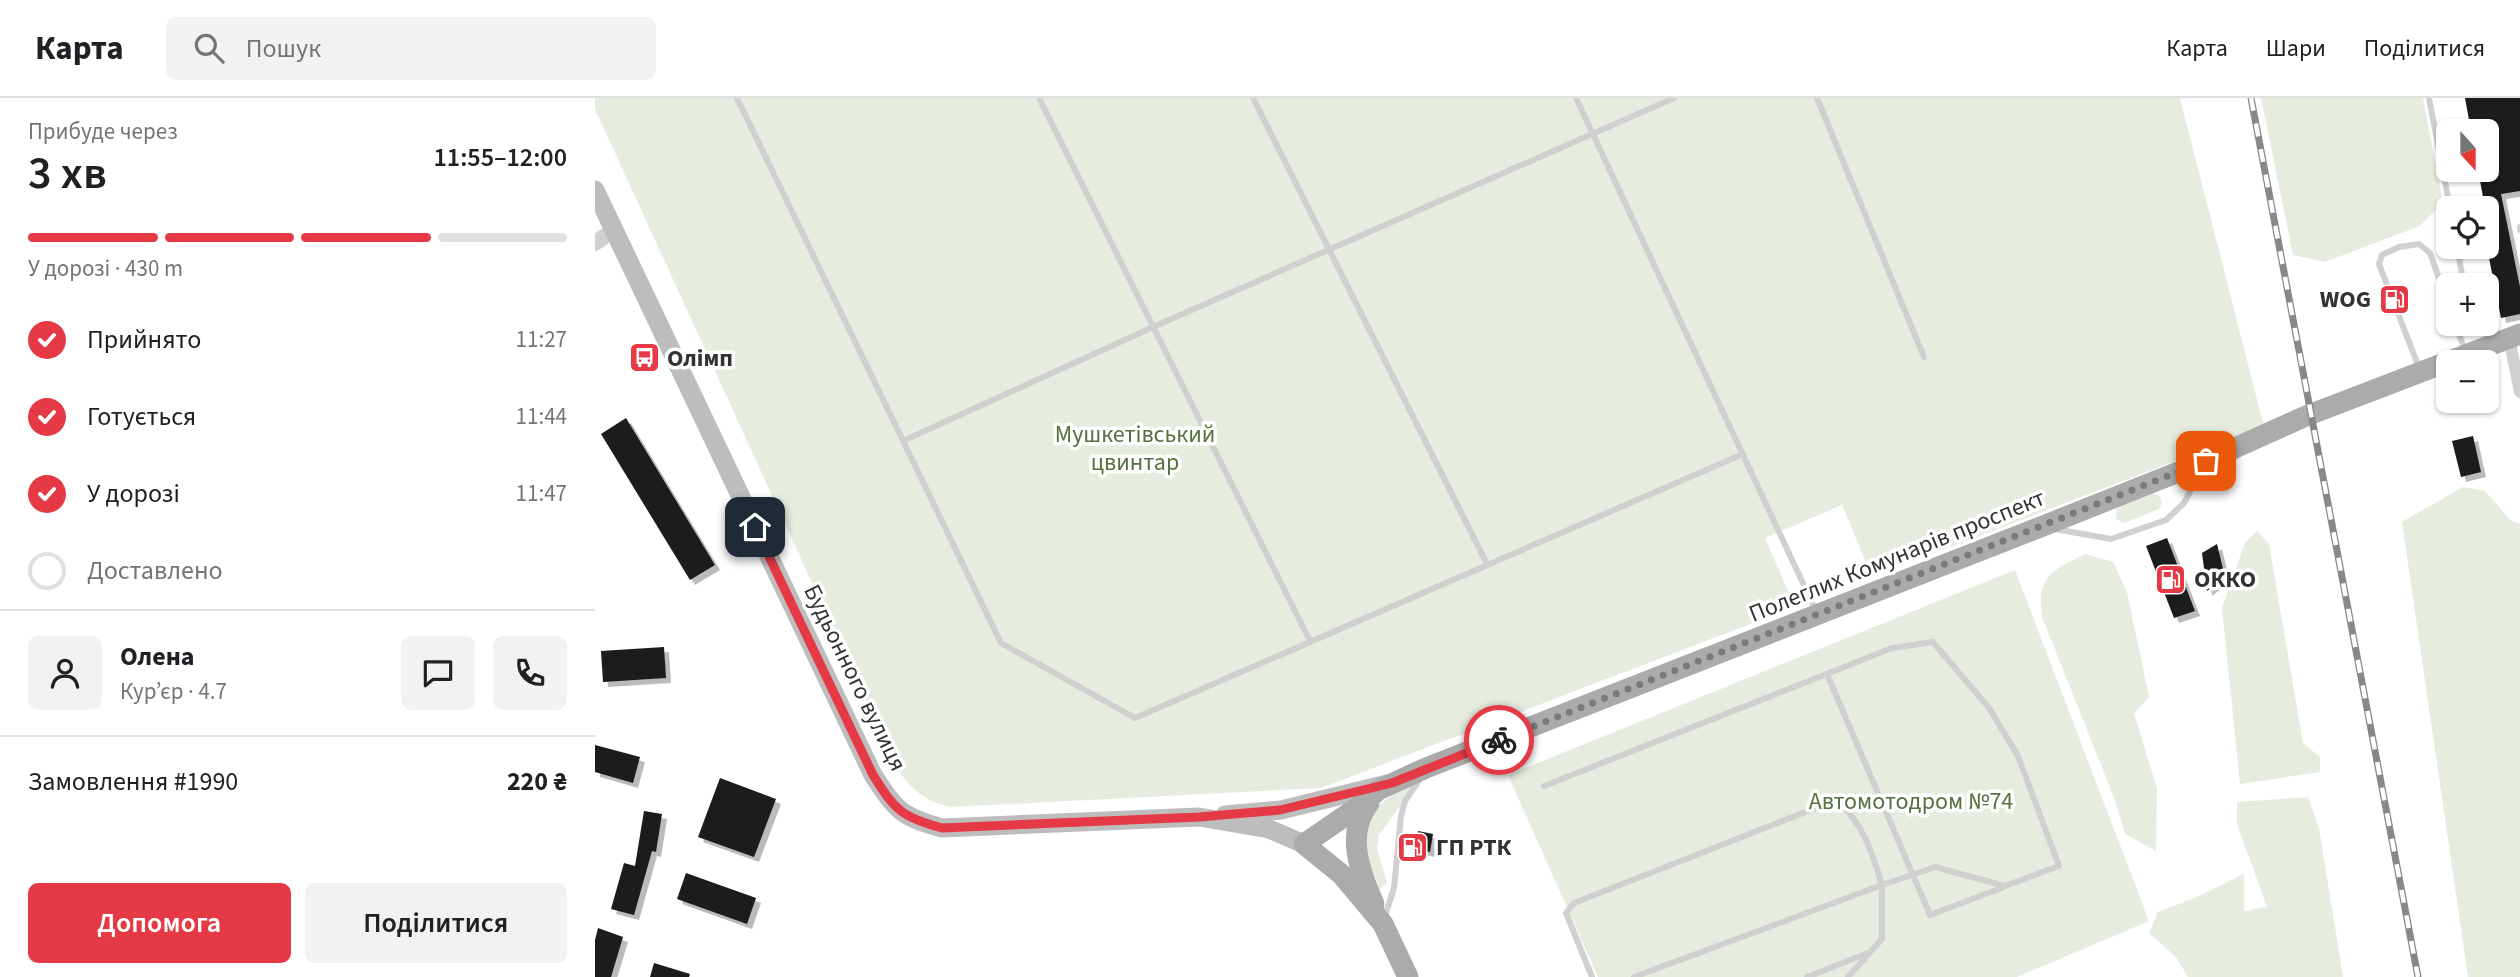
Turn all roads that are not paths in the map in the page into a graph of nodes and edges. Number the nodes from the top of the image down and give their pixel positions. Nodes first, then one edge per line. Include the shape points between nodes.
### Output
1 (737, 98) edge
2 (1039, 98) edge
3 (1253, 98) edge
4 (1576, 98) edge
5 (1674, 98) edge
6 (1817, 98) edge
7 (2429, 98) edge
8 (1592, 134) junction
9 (595, 190) edge
10 (2448, 196) edge
11 (614, 230) junction
12 (595, 243) edge
13 (1329, 250) junction
14 (2437, 273) edge
15 (1153, 327) junction
16 (2514, 336) edge
17 (2479, 350) edge
18 (1924, 357) dead end
19 (2436, 366) edge
20 (2421, 372) junction
21 (2520, 392) edge
22 (903, 441) junction
23 (1742, 454) junction
24 (2206, 461) junction
25 (2043, 526) junction
26 (1487, 565) junction
27 (1818, 615) junction
28 (1310, 641) junction
29 (1827, 674) junction
30 (1426, 768) junction
31 (1392, 783) junction
32 (1544, 786) dead end
33 (1199, 817) junction
34 (1304, 844) junction
35 (1912, 875) junction
36 (1882, 885) junction
37 (2005, 886) junction
38 (1383, 924) junction
39 (1870, 952) junction
40 (1408, 977) edge
41 (1592, 977) edge
42 (1634, 977) edge
43 (1807, 977) edge
44 (1848, 977) edge

1 - 22 lane
2 - 15 lane
3 - 13 lane
4 - 8 lane
5 - 8 lane
6 - 18 lane
7 - 10 lane
8 - 13 lane
8 - 23 lane
9 - 11 main road, Будьонного вулиця
11 - 12 street
11 - 33 main road, Будьонного вулиця via 867,763 890,802 912,820 942,828
13 - 15 lane
13 - 26 lane
14 - 20 lane via 2430,253 2419,244 2382,255 2379,264
15 - 22 lane
15 - 28 lane
16 - 17 main road, Полеглих Комунарів проспект
16 - 21 street
19 - 20 main road, Полеглих Комунарів проспект
20 - 24 main road, Полеглих Комунарів проспект
22 - 28 lane via 1002,643 1135,718
23 - 26 lane
23 - 27 lane
24 - 25 main road, Полеглих Комунарів проспект
24 - 25 lane via 2184,503 2166,520 2146,528 2111,539
25 - 27 main road, Полеглих Комунарів проспект
26 - 28 lane
27 - 30 main road, Полеглих Комунарів проспект
29 - 32 lane
29 - 35 lane
29 - 37 lane via 1892,648 1933,642 1990,708 2018,755 2059,866
30 - 31 main road, Полеглих Комунарів проспект
30 - 38 lane via 1405,801 1394,888
31 - 33 main road via 1280,810
31 - 34 main road, Полеглих Комунарів проспект
31 - 38 main road via 1366,807 1355,834 1368,889
33 - 34 main road, Будьонного вулиця via 1269,829
34 - 38 main road via 1341,874
35 - 36 lane
35 - 37 lane via 1935,867
35 - 37 lane via 1930,915
36 - 39 lane via 1882,939
36 - 41 lane via 1872,851 1847,809 1836,800 1574,903 1566,913
36 - 42 lane
38 - 40 main road
39 - 43 lane
39 - 44 lane

